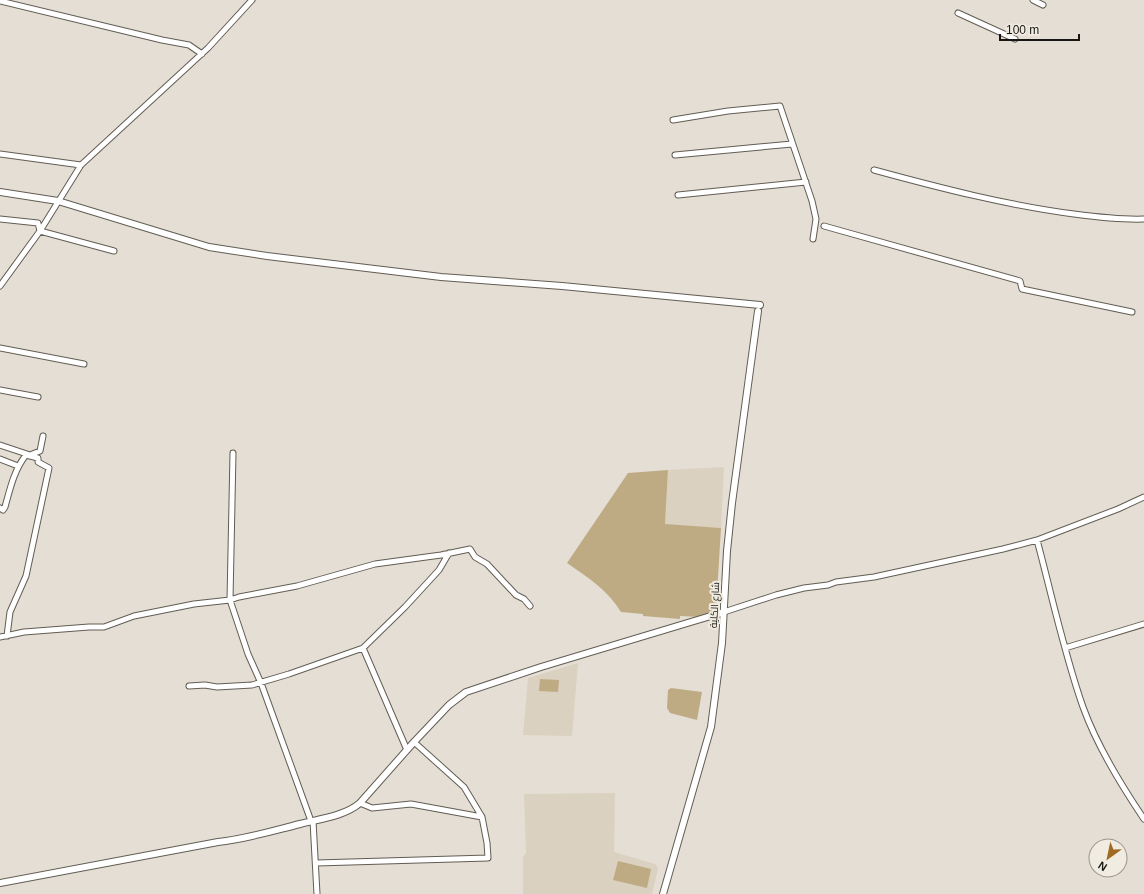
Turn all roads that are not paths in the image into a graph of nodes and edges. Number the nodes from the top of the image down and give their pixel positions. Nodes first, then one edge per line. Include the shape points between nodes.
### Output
1 (252, 0) edge
2 (1033, 0) edge
3 (0, 1) edge
4 (1043, 5) dead end
5 (958, 13) dead end
6 (1016, 39) dead end
7 (202, 54) junction
8 (673, 120) dead end
9 (792, 144) junction
10 (0, 154) edge
11 (675, 155) dead end
12 (81, 165) junction
13 (874, 170) dead end
14 (806, 182) junction
15 (0, 192) edge
16 (678, 195) dead end
17 (58, 201) junction
18 (0, 219) edge
19 (1144, 219) edge
20 (824, 226) dead end
21 (40, 231) junction
22 (813, 239) dead end
23 (114, 251) dead end
24 (0, 286) edge
25 (1132, 312) dead end
26 (0, 348) edge
27 (84, 364) dead end
28 (0, 390) edge
29 (38, 398) dead end
30 (43, 436) dead end
31 (0, 446) edge
32 (233, 453) dead end
33 (0, 459) edge
34 (18, 466) junction
35 (1144, 497) edge
36 (0, 508) edge
37 (1038, 540) junction
38 (449, 553) junction
39 (230, 600) junction
40 (530, 606) dead end
41 (724, 612) junction
42 (1144, 624) edge
43 (7, 636) junction
44 (0, 637) edge
45 (363, 648) junction
46 (1065, 648) junction
47 (261, 683) junction
48 (189, 686) dead end
49 (414, 742) junction
50 (407, 750) junction
51 (360, 803) junction
52 (482, 817) junction
53 (1144, 819) edge
54 (312, 821) junction
55 (316, 863) junction
56 (0, 883) edge
57 (317, 894) edge
58 (663, 894) edge

1 - 7 street
2 - 4 street
3 - 7 street via 189,45
5 - 6 street
7 - 12 street
8 - 9 street via 780,106
9 - 11 street
9 - 14 street
10 - 12 street
12 - 17 street
13 - 19 street via 936,187 1032,208
14 - 16 street
14 - 22 street via 816,219
15 - 17 street
17 - 21 street
17 - 41 street, شارع الكلية via 209,247 267,256 441,277 562,286 759,308 732,503
18 - 21 street via 38,223
20 - 25 street via 1020,282 1022,289
21 - 23 street
21 - 24 street
26 - 27 street
28 - 29 street
30 - 31 street via 40,451 30,455
32 - 39 street
33 - 34 street
34 - 36 street via 5,507 3,510
34 - 43 street via 26,455 38,458 38,462 49,468 26,576 10,612
35 - 37 street
37 - 41 street via 874,577 804,588
37 - 46 street
38 - 39 street via 375,564 297,586
38 - 40 street via 470,549 475,557 488,564 516,595
38 - 45 street via 439,570
39 - 43 street via 151,612 104,627 24,632
39 - 47 street via 248,654
41 - 49 street via 466,692
41 - 58 street, شارع الكلية via 712,727
42 - 46 street
43 - 44 street
45 - 47 street
45 - 50 street
46 - 53 street via 1090,722 1113,770
47 - 48 street via 239,687
47 - 54 street
49 - 50 street
49 - 52 street via 464,787
50 - 51 street
51 - 52 street via 372,808 411,804
51 - 54 street via 350,810
52 - 55 street via 488,858
54 - 55 street
54 - 56 street via 242,839
55 - 57 street

